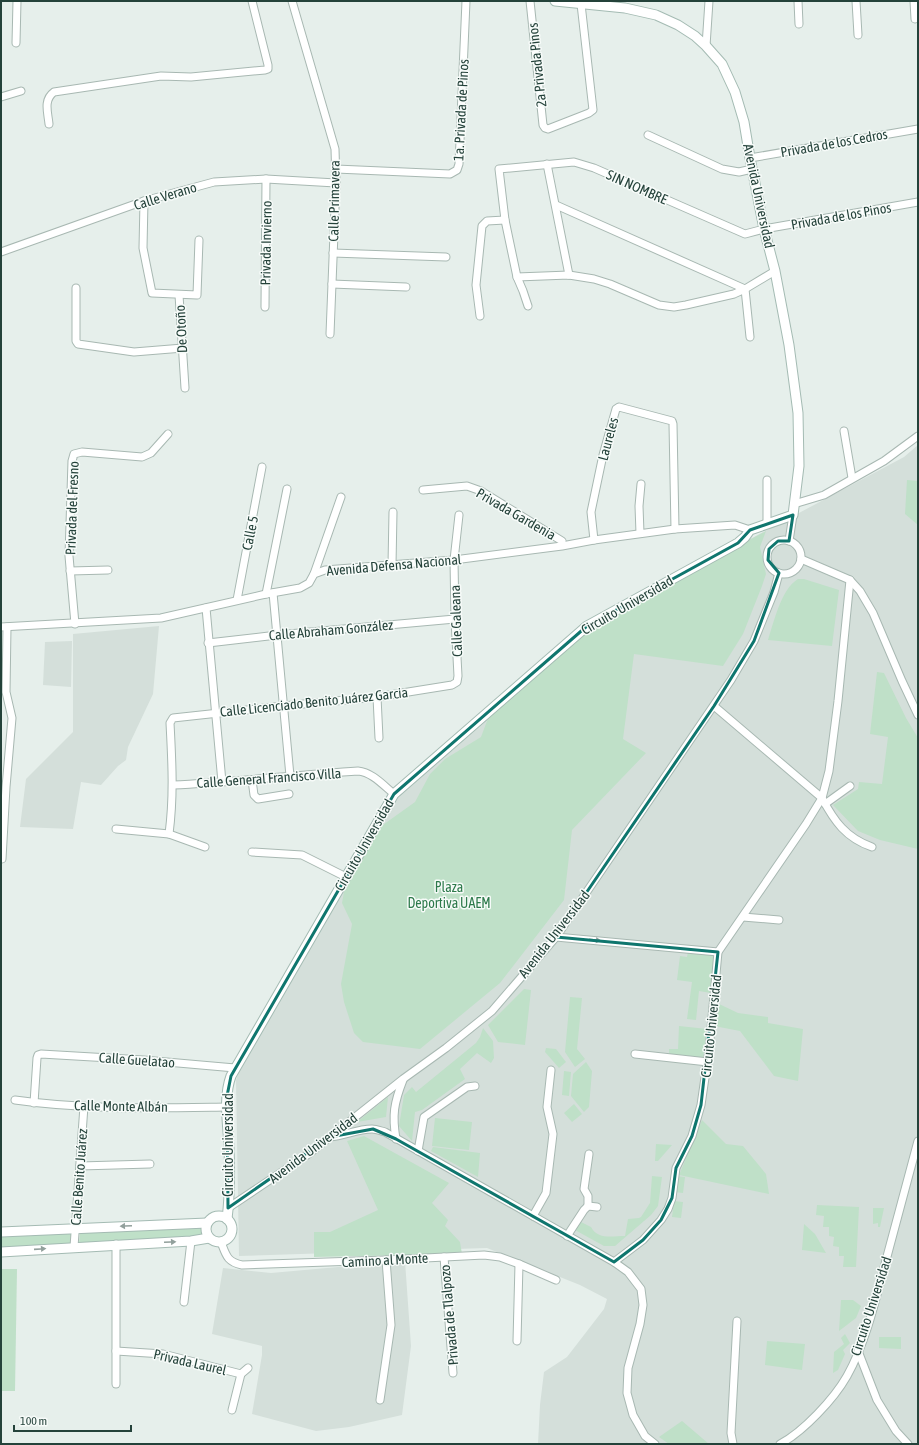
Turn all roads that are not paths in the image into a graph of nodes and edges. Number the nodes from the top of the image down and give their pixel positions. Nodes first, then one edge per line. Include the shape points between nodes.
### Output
1 (16, 1) edge
2 (252, 1) edge
3 (292, 1) edge
4 (466, 1) edge
5 (530, 1) edge
6 (555, 1) edge
7 (710, 1) edge
8 (798, 1) edge
9 (856, 1) edge
10 (914, 1) edge
11 (581, 4) junction
12 (915, 19) dead end
13 (798, 24) dead end
14 (858, 35) dead end
15 (16, 43) dead end
16 (706, 46) junction
17 (21, 91) dead end
18 (1, 97) edge
19 (49, 124) dead end
20 (918, 129) edge
21 (648, 135) dead end
22 (750, 158) junction
23 (547, 164) junction
24 (336, 169) junction
25 (752, 169) junction
26 (266, 179) junction
27 (336, 183) junction
28 (144, 201) junction
29 (918, 202) edge
30 (556, 205) junction
31 (505, 220) junction
32 (764, 229) junction
33 (199, 240) dead end
34 (1, 252) edge
35 (333, 253) junction
36 (446, 257) dead end
37 (775, 271) junction
38 (569, 275) junction
39 (517, 277) junction
40 (332, 284) junction
41 (406, 287) dead end
42 (76, 288) dead end
43 (745, 289) junction
44 (179, 295) junction
45 (528, 306) dead end
46 (265, 307) dead end
47 (480, 316) dead end
48 (330, 334) dead end
49 (750, 336) dead end
50 (183, 348) junction
51 (185, 388) dead end
52 (844, 431) dead end
53 (168, 434) dead end
54 (918, 436) edge
55 (262, 466) dead end
56 (852, 478) junction
57 (767, 480) dead end
58 (642, 484) dead end
59 (287, 489) dead end
60 (423, 490) dead end
61 (341, 497) dead end
62 (794, 504) junction
63 (393, 512) dead end
64 (459, 515) dead end
65 (793, 515) junction
66 (767, 523) junction
67 (675, 529) junction
68 (750, 530) junction
69 (640, 533) junction
70 (594, 540) junction
71 (789, 540) junction
72 (562, 541) dead end
73 (801, 559) junction
74 (454, 560) junction
75 (392, 565) junction
76 (108, 570) dead end
77 (70, 571) junction
78 (779, 573) junction
79 (314, 574) junction
80 (850, 580) junction
81 (269, 593) junction
82 (237, 600) junction
83 (206, 608) junction
84 (455, 619) junction
85 (75, 624) junction
86 (4, 627) edge
87 (277, 634) junction
88 (208, 642) junction
89 (457, 682) joint
90 (377, 698) junction
91 (283, 706) junction
92 (714, 706) junction
93 (216, 713) junction
94 (918, 713) edge
95 (380, 738) dead end
96 (290, 776) junction
97 (252, 780) junction
98 (222, 782) junction
99 (173, 786) junction
100 (850, 786) dead end
101 (289, 794) dead end
102 (394, 794) junction
103 (823, 801) junction
104 (116, 829) dead end
105 (169, 834) junction
106 (205, 847) dead end
107 (872, 847) dead end
108 (252, 852) dead end
109 (2, 859) edge
110 (346, 877) junction
111 (743, 916) junction
112 (779, 920) dead end
113 (556, 937) junction
114 (718, 952) junction
115 (635, 1054) dead end
116 (708, 1062) junction
117 (235, 1068) junction
118 (551, 1070) dead end
119 (403, 1079) junction
120 (475, 1086) dead end
121 (15, 1100) dead end
122 (34, 1103) junction
123 (84, 1106) junction
124 (227, 1107) junction
125 (330, 1137) junction
126 (396, 1139) junction
127 (918, 1141) edge
128 (418, 1151) junction
129 (589, 1154) dead end
130 (150, 1164) dead end
131 (80, 1166) junction
132 (588, 1206) junction
133 (597, 1207) dead end
134 (228, 1208) junction
135 (533, 1216) junction
136 (228, 1219) junction
137 (207, 1223) junction
138 (75, 1228) junction
139 (1, 1232) edge
140 (567, 1236) junction
141 (209, 1238) junction
142 (191, 1241) junction
143 (221, 1242) junction
144 (116, 1244) junction
145 (74, 1247) junction
146 (1, 1252) edge
147 (444, 1257) junction
148 (386, 1260) junction
149 (614, 1262) junction
150 (519, 1264) junction
151 (556, 1280) dead end
152 (184, 1302) dead end
153 (737, 1321) dead end
154 (518, 1341) dead end
155 (858, 1350) junction
156 (116, 1351) junction
157 (248, 1368) dead end
158 (453, 1373) dead end
159 (241, 1374) junction
160 (116, 1384) dead end
161 (380, 1400) dead end
162 (232, 1410) dead end
163 (655, 1444) edge
164 (733, 1444) edge
165 (780, 1444) edge
166 (908, 1444) edge

1 - 15 street
2 - 19 street via 268,69 191,77 161,76 54,92 49,95 46,102
3 - 24 street, Calle Primavera via 335,149
4 - 24 street, 1a. Privada de Pinos via 457,170 450,174
5 - 11 street, 2a Privada Pinos via 545,128 548,129 593,110
6 - 11 street, Avenida Universidad
7 - 16 street
8 - 13 street
9 - 14 street
10 - 12 street
11 - 16 street, Avenida Universidad via 625,8 656,15 678,25
16 - 22 street, Avenida Universidad via 722,64 735,92 744,122
17 - 18 street
20 - 22 street, Privada de los Cedros
21 - 25 street via 722,169 738,172
22 - 25 street, Avenida Universidad
23 - 30 street
23 - 31 street, SIN NOMBRE via 498,169
23 - 32 street, SIN NOMBRE via 574,162 594,168 745,234
24 - 27 street, Calle Primavera
25 - 32 street, Avenida Universidad
26 - 27 street, Calle Verano
26 - 28 street, Calle Verano via 214,182
26 - 46 street, Privada Invierno
27 - 35 street, Calle Primavera
28 - 34 street, Calle Verano
28 - 44 street, De Otoño via 143,248 152,293
29 - 32 street, Privada de los Pinos
30 - 38 street
30 - 43 street
31 - 39 street
31 - 47 street via 487,221 482,226 476,285
32 - 37 street, Avenida Universidad
33 - 44 street via 198,295
35 - 36 street
35 - 40 street, Calle Primavera
37 - 43 street
37 - 62 street, Avenida Universidad via 789,345 798,414 799,466
38 - 39 street
38 - 43 street via 594,279 659,305 674,307 734,294
39 - 45 street
40 - 41 street
40 - 48 street, Calle Primavera
42 - 50 street via 78,344 134,352
43 - 49 street
44 - 50 street, De Otoño
50 - 51 street, De Otoño
52 - 56 street
53 - 77 street, Privada del Fresno via 151,453 142,457 82,452 74,454
54 - 56 street via 884,461
55 - 82 street, Calle 5
56 - 62 street via 824,495
57 - 66 street
58 - 69 street via 639,506
59 - 81 street
60 - 72 street, Privada Gardenia via 467,486
61 - 79 street
62 - 65 street, Avenida Universidad
63 - 75 street
64 - 74 street, Calle Galeana
65 - 66 street
65 - 71 street
66 - 68 street
67 - 68 street, Avenida Defensa Nacional via 735,525
67 - 69 street, Avenida Defensa Nacional
67 - 70 street, Laureles via 672,421 619,407 616,409 603,455 591,512
68 - 102 street, Circuito Universidad via 738,543 587,626
69 - 70 street, Avenida Defensa Nacional
70 - 74 street, Avenida Defensa Nacional
71 - 73 street via 798,548
71 - 78 street via 773,544 768,555 770,566
73 - 78 street via 795,570 785,574
73 - 80 street
74 - 75 street, Avenida Defensa Nacional
74 - 84 street, Calle Galeana
75 - 79 street, Avenida Defensa Nacional via 325,570
76 - 77 street, Privada del Fresno
77 - 85 street, Privada del Fresno
78 - 92 street, Avenida Universidad via 754,641
79 - 81 street, Avenida Defensa Nacional via 305,587
80 - 94 street via 873,613
80 - 103 street, Circuito Universidad via 837,709
81 - 82 street, Avenida Defensa Nacional
81 - 87 street
82 - 83 street, Avenida Defensa Nacional
83 - 85 street, Avenida Defensa Nacional via 161,618
83 - 88 street
84 - 87 street, Calle Abraham González
84 - 89 street, Calle Galeana
85 - 86 street, Avenida Defensa Nacional
86 - 109 street via 6,692 12,718
87 - 88 street, Calle Abraham González
87 - 91 street
88 - 93 street
89 - 90 street, Calle Licenciado Benito Juárez Garcia
90 - 91 street, Calle Licenciado Benito Juárez Garcia
90 - 95 street
91 - 93 street, Calle Licenciado Benito Juárez Garcia
91 - 96 street
92 - 103 street
92 - 113 street, Avenida Universidad
93 - 98 street
93 - 99 street, Calle Licenciado Benito Juárez Garcia via 171,719
96 - 97 street, Calle General Francisco Villa
96 - 102 street, Calle General Francisco Villa via 365,772
97 - 98 street, Calle General Francisco Villa
97 - 101 street via 254,795 258,799
98 - 99 street, Calle General Francisco Villa
99 - 105 street
100 - 103 street
102 - 110 street, Circuito Universidad
103 - 107 street via 842,829 858,842
103 - 111 street, Circuito Universidad
104 - 105 street
105 - 106 street
108 - 110 street via 302,855
110 - 117 street, Circuito Universidad
111 - 112 street
111 - 114 street, Circuito Universidad
113 -> 114 street
113 - 119 street, Avenida Universidad via 492,1011
114 - 116 street, Circuito Universidad
115 - 116 street
116 - 149 street, Circuito Universidad via 702,1105 692,1136 676,1168 668,1209 643,1240
117 - 122 street, Calle Guelatao via 41,1054 38,1055
117 - 124 street, Circuito Universidad via 228,1085
118 - 135 street via 548,1107 553,1134 547,1186 546,1193
119 - 125 street, Avenida Universidad
119 - 126 street via 396,1099 393,1120
120 - 128 street via 467,1087 424,1117
121 - 122 street, Calle Monte Albán
122 - 123 street, Calle Monte Albán
123 - 124 street, Calle Monte Albán
123 - 131 street, Calle Benito Juárez
124 - 134 street, Circuito Universidad
125 - 126 street via 373,1129 385,1132
125 - 134 street, Avenida Universidad
126 - 128 street
127 - 155 street, Circuito Universidad via 878,1293
128 - 135 street
129 - 132 street via 584,1189 588,1196
130 - 131 street
131 - 138 street, Calle Benito Juárez
132 - 133 street
132 - 140 street
134 - 136 street, Circuito Universidad
135 - 140 street
136 - 137 street via 216,1216
136 - 143 street via 232,1226 231,1234
137 -> 138 street
137 - 141 street via 206,1231
138 - 139 street
138 - 145 street, Calle Benito Juárez
140 - 149 street
141 - 142 street
141 - 143 street
144 -> 142 street
142 - 152 street
143 - 148 street, Camino al Monte via 228,1258 242,1265
144 - 145 street
144 - 156 street
146 -> 145 street
147 - 148 street, Camino al Monte
147 - 150 street, Camino al Monte via 484,1255 500,1257
147 - 158 street, Privada de Tlalpozo
148 - 161 street via 391,1325
149 - 163 street via 628,1272 641,1289 644,1305 628,1368 627,1393 633,1415 645,1436
150 - 151 street, Camino al Monte
150 - 154 street
153 - 164 street via 731,1433
155 - 165 street, Circuito Universidad via 847,1376 829,1401 806,1425
155 - 166 street via 877,1400 896,1432
156 - 159 street, Privada Laurel via 163,1354
156 - 160 street
157 - 159 street
159 - 162 street

